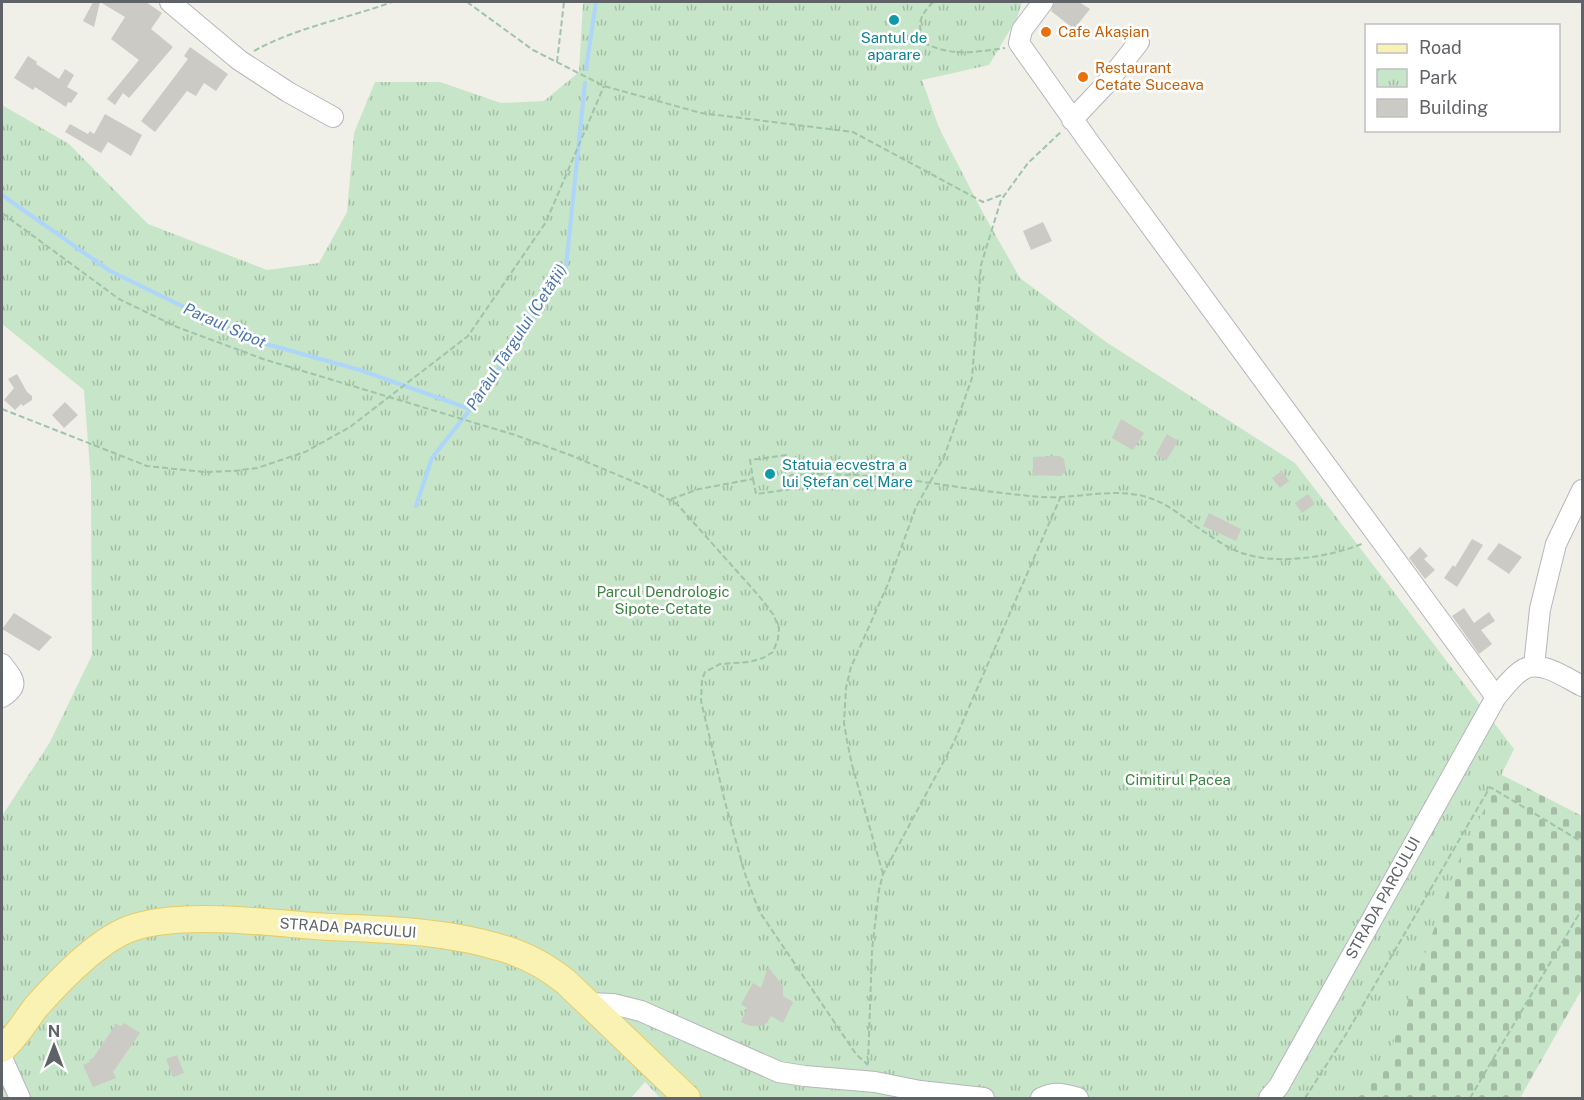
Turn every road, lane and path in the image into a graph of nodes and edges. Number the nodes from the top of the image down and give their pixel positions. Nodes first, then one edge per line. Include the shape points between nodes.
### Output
1 (170, 2) edge
2 (392, 2) edge
3 (467, 2) edge
4 (564, 2) edge
5 (933, 2) edge
6 (1043, 2) edge
7 (1139, 42) dead end
8 (1019, 43) junction
9 (239, 60) junction
10 (557, 62) junction
11 (604, 86) junction
12 (333, 117) dead end
13 (1072, 120) junction
14 (1005, 194) junction
15 (2, 213) edge
16 (389, 396) junction
17 (2, 409) edge
18 (790, 476) junction
19 (753, 479) junction
20 (930, 483) junction
21 (1582, 490) edge
22 (1061, 496) junction
23 (670, 499) junction
24 (1378, 535) junction
25 (2, 664) edge
26 (1534, 666) junction
27 (1582, 686) edge
28 (2, 697) edge
29 (1496, 697) junction
30 (1582, 842) edge
31 (883, 874) junction
32 (1582, 909) edge
33 (587, 1003) junction
34 (2, 1049) edge
35 (2, 1058) edge
36 (867, 1073) junction
37 (20, 1098) edge
38 (687, 1098) edge
39 (984, 1098) edge
40 (1041, 1098) edge
41 (1078, 1098) edge
42 (1269, 1098) edge
43 (1305, 1098) edge
44 (1470, 1098) edge

1 - 9 street
2 - 9 path via 314,25 272,41
3 - 10 path via 533,50
4 - 10 path
5 - 8 path via 922,14 919,28 924,43 956,53
6 - 8 street via 1022,30
7 - 13 street
8 - 13 street
9 - 12 street
10 - 11 path
11 - 14 path via 701,113 854,132 983,201
11 - 16 path via 546,222 468,336
13 - 14 path via 1028,163
13 - 24 street
14 - 20 path via 981,265 972,378 954,432
15 - 16 path via 119,299 177,327 263,359
16 - 17 path via 350,427 305,452 257,468 204,472 147,466
16 - 23 path via 570,455
18 - 19 path via 792,489 756,494
18 - 19 path via 787,455 750,460
18 - 20 path via 825,473
19 - 23 path
20 - 22 path
20 - 31 path via 907,528 846,688 844,723 850,757
21 - 26 street via 1556,544 1540,609
22 - 24 path via 1118,494 1156,500 1243,554 1272,560 1341,551
22 - 31 path via 953,744
23 - 36 path via 759,596 779,628 773,652 763,658 720,664 705,672 700,701 725,802 759,911
24 - 29 street
25 - 28 street via 14,680 13,687
26 - 27 street via 1552,670
26 - 29 street, STRADA PARCULUI via 1523,669
29 - 42 street, STRADA PARCULUI
30 - 43 path via 1490,787
31 - 36 path via 872,950
32 - 44 path
33 - 34 main road, STRADA PARCULUI via 547,967 472,940 220,919 169,922 130,929 96,949 65,976
33 - 36 street via 641,1011 779,1072
33 - 38 main road, STRADA PARCULUI
35 - 37 street
36 - 39 street via 920,1091
40 - 41 street via 1051,1093

